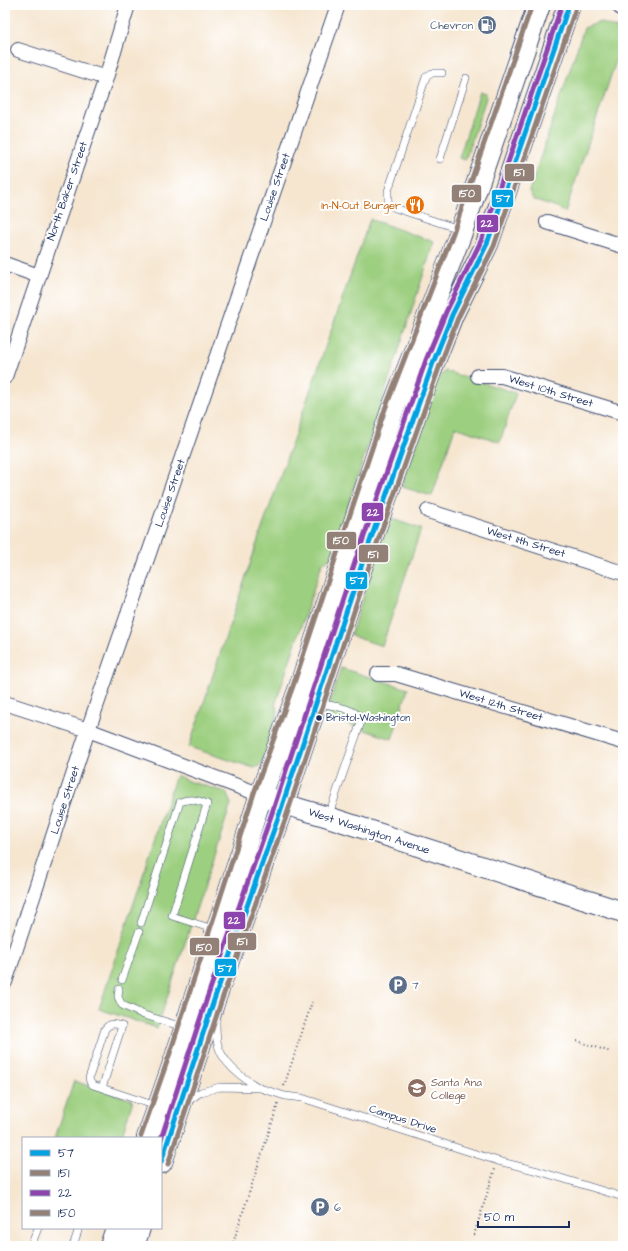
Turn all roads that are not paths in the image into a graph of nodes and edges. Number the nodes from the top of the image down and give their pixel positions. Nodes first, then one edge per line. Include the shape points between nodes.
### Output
1 (128, 5) edge
2 (338, 5) edge
3 (539, 5) edge
4 (569, 5) edge
5 (18, 50) dead end
6 (442, 73) dead end
7 (106, 78) junction
8 (466, 78) dead end
9 (440, 160) dead end
10 (548, 222) dead end
11 (461, 230) junction
12 (623, 246) edge
13 (5, 264) edge
14 (39, 276) junction
15 (478, 376) dead end
16 (5, 377) edge
17 (623, 413) edge
18 (428, 511) dead end
19 (623, 573) edge
20 (378, 674) dead end
21 (316, 702) junction
22 (5, 703) edge
23 (88, 730) junction
24 (623, 742) edge
25 (261, 796) junction
26 (282, 803) junction
27 (328, 817) junction
28 (623, 912) edge
29 (141, 923) dead end
30 (218, 930) junction
31 (139, 932) dead end
32 (122, 980) dead end
33 (5, 982) edge
34 (119, 989) dead end
35 (214, 1000) junction
36 (186, 1028) junction
37 (102, 1088) junction
38 (260, 1088) junction
39 (169, 1108) junction
40 (149, 1137) edge
41 (162, 1155) edge
42 (623, 1197) edge
43 (38, 1229) edge
44 (118, 1229) edge
45 (139, 1229) edge
46 (78, 1231) dead end
47 (32, 1246) edge
48 (73, 1246) edge
49 (111, 1246) edge
50 (133, 1246) edge

1 - 7 street, North Baker Street
2 - 23 street, Louise Street
3 - 11 main road
4 - 21 main road via 487,244 452,315 433,363
5 - 7 street
6 - 11 lane via 432,73 426,77 388,190 388,202 395,208
7 - 14 street, North Baker Street
8 - 9 lane
10 - 12 street
11 - 25 main road via 392,411 300,688
13 - 14 street
14 - 16 street, North Baker Street
15 - 17 street, West 10th Street via 502,376
18 - 19 street, West 11th Street
20 - 24 street, West 12th Street via 396,674
21 - 26 main road
21 - 27 lane via 346,708 358,714 362,720
22 - 23 street, West Washington Avenue
23 - 25 street, West Washington Avenue
23 - 33 street, Louise Street
25 - 26 street, West Washington Avenue
25 - 30 main road
26 - 27 street, West Washington Avenue
26 - 35 main road
27 - 28 street, West Washington Avenue
29 - 30 lane via 180,802 188,799 207,804 172,916
30 - 36 main road
31 - 32 lane
34 - 36 lane via 118,997 122,1005
35 - 38 lane via 217,1043 225,1059 236,1073
35 - 39 main road
36 - 39 main road
37 - 37 lane via 122,1026 113,1024 105,1029 89,1078 93,1086
37 - 39 lane
38 - 39 lane, Campus Drive via 220,1087 201,1092
38 - 42 lane, Campus Drive via 302,1098 498,1161
39 - 40 main road
39 - 41 main road
43 - 47 lane
44 - 49 main road
45 - 50 main road
46 - 48 lane

